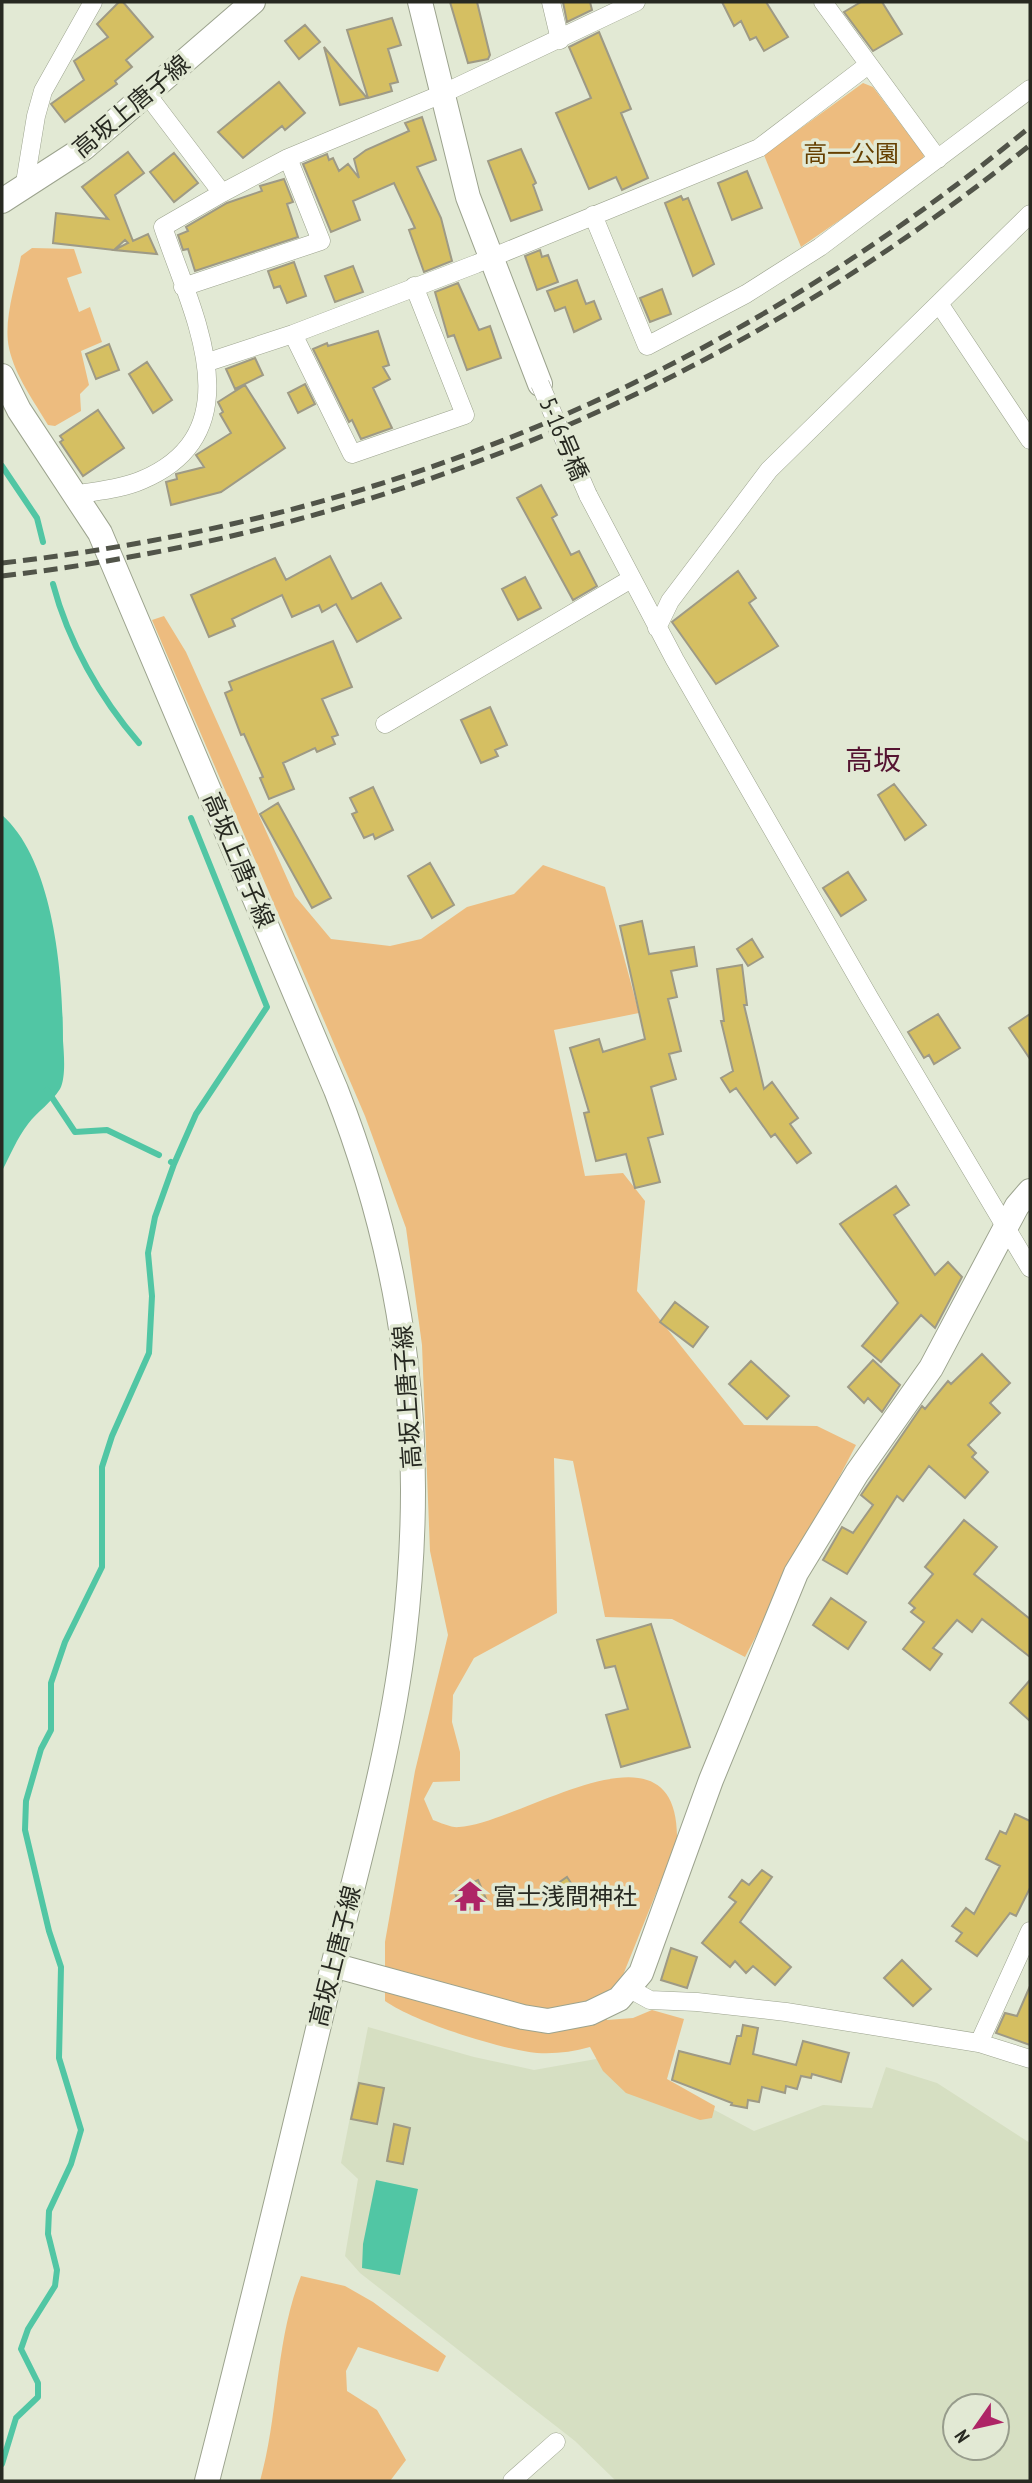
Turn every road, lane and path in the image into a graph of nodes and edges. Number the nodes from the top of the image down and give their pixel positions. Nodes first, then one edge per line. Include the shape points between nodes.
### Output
1 (93, 2) edge
2 (253, 2) edge
3 (419, 2) edge
4 (551, 2) edge
5 (636, 2) edge
6 (823, 2) edge
7 (560, 40) junction
8 (868, 65) junction
9 (1030, 89) edge
10 (146, 93) junction
11 (442, 94) junction
12 (288, 158) junction
13 (938, 159) junction
14 (24, 189) junction
15 (222, 193) junction
16 (2, 201) edge
17 (1030, 214) edge
18 (593, 215) junction
19 (489, 258) junction
20 (414, 286) junction
21 (183, 287) junction
22 (940, 305) junction
23 (293, 334) junction
24 (208, 362) junction
25 (2, 376) edge
26 (540, 384) joint
27 (1030, 440) edge
28 (74, 495) junction
29 (631, 579) junction
30 (657, 628) junction
31 (385, 724) dead end
32 (1030, 1191) edge
33 (1007, 1228) junction
34 (1030, 1268) edge
35 (1030, 1931) edge
36 (333, 1965) junction
37 (630, 1990) junction
38 (979, 2043) junction
39 (1030, 2059) edge
40 (556, 2442) dead end
41 (207, 2481) edge
42 (512, 2481) edge

1 - 14 street via 43,91
2 - 10 main road, 高坂上唐子線
3 - 11 main road
4 - 7 street
5 - 7 street
6 - 8 street
7 - 11 street
8 - 13 street
8 - 18 street via 759,148
9 - 13 street
10 - 14 main road, 高坂上唐子線 via 84,148
10 - 15 street
11 - 12 street
11 - 19 main road
12 - 15 street
12 - 21 street via 321,242
13 - 18 street via 757,288 647,346
14 - 16 main road, 高坂上唐子線
15 - 21 street via 163,227
17 - 22 street
18 - 19 street
19 - 20 street
19 - 26 main road
20 - 23 street
20 - 23 street via 464,415 352,454
21 - 24 street
22 - 27 street
22 - 30 street via 769,470 670,601
23 - 24 street
24 - 28 street via 210,388 204,415 194,438 172,462 140,482
25 - 28 main road, 高坂上唐子線
26 - 29 street, 5-16号橋, bridge
28 - 36 main road, 高坂上唐子線 via 104,541 336,1090 375,1201 400,1309 413,1461 404,1639 377,1785
29 - 30 street, 5-16号橋
29 - 31 street
30 - 33 street, 5-16号橋
32 - 33 main road
33 - 34 street, 5-16号橋
33 - 37 main road via 931,1368 857,1473 796,1573 711,1780 649,1953
35 - 38 street
36 - 37 main road via 548,2021 590,2014
36 - 41 main road, 高坂上唐子線
37 - 38 street via 650,2000 786,2012
38 - 39 street
40 - 42 street

